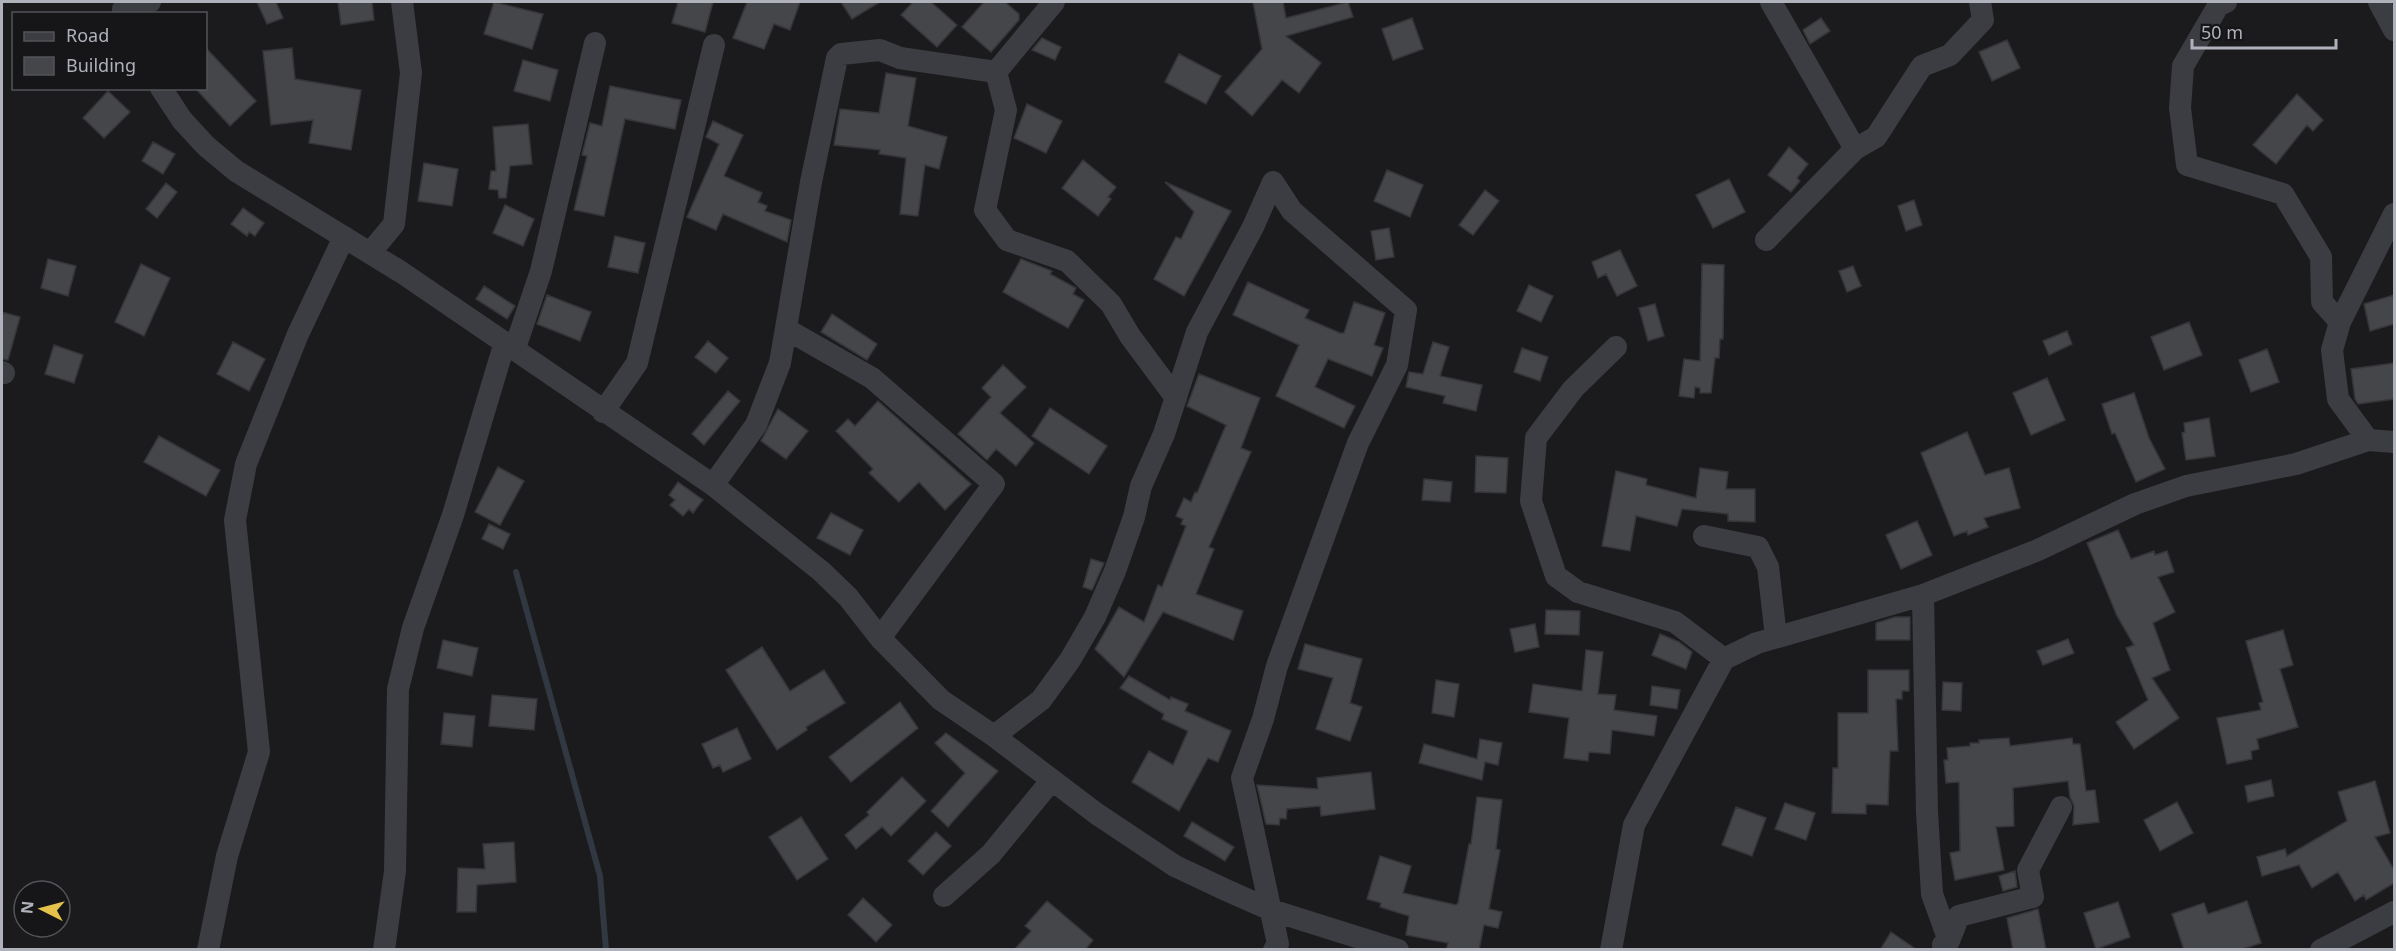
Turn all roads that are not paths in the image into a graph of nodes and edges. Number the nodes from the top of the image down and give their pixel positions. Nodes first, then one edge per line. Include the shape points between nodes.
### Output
1 (150, 2) edge
2 (402, 2) edge
3 (1054, 2) edge
4 (1771, 2) edge
5 (1980, 2) edge
6 (2226, 2) edge
7 (2379, 2) edge
8 (122, 8) edge
9 (2394, 30) edge
10 (595, 43) dead end
11 (714, 45) dead end
12 (996, 72) junction
13 (162, 90) edge
14 (1855, 149) junction
15 (2394, 214) edge
16 (344, 237) junction
17 (1766, 240) dead end
18 (370, 253) junction
19 (2340, 322) junction
20 (786, 329) junction
21 (510, 345) junction
22 (1616, 347) dead end
23 (1176, 398) junction
24 (603, 412) junction
25 (2368, 440) junction
26 (2394, 442) edge
27 (713, 485) junction
28 (1704, 536) dead end
29 (1923, 595) junction
30 (880, 638) junction
31 (1776, 638) junction
32 (1724, 659) junction
33 (994, 736) junction
34 (1051, 781) junction
35 (2061, 807) dead end
36 (944, 896) dead end
37 (1271, 910) junction
38 (2394, 912) edge
39 (1943, 945) edge
40 (208, 950) edge
41 (384, 950) edge
42 (1274, 950) edge
43 (1398, 950) edge
44 (1611, 950) edge
45 (2321, 950) edge

1 - 8 street
2 - 18 street via 411,74 394,224
3 - 12 street
4 - 14 street
5 - 14 street via 1983,20 1950,55 1922,66 1876,137
6 - 19 street via 2218,6 2183,66 2180,108 2187,165 2283,194 2321,257 2322,302
7 - 9 street
10 - 21 street via 541,271
11 - 24 street via 637,363
12 - 20 street via 900,58 880,50 837,57
12 - 23 street via 1006,110 985,210 1007,240 1067,261 1111,304
13 - 16 street via 182,120 236,171
14 - 17 street
15 - 19 street
16 - 18 street
16 - 40 street via 298,334 246,464 235,520 260,752 226,856
18 - 21 street
19 - 25 street via 2332,350 2338,399
20 - 27 street via 780,363 756,425
20 - 30 street via 872,378 994,484
21 - 24 street
21 - 41 street via 413,628 398,689 395,871
22 - 32 street via 1573,389 1536,438 1532,501 1556,576 1578,592 1675,622
23 - 33 street via 1095,617 1041,700
23 - 37 street via 1197,332 1273,182 1292,211 1406,310 1397,365 1358,443 1277,666 1242,778
24 - 27 street
25 - 26 street
25 - 29 street via 2296,464 2186,486
27 - 30 street via 821,571 848,597
28 - 31 street via 1758,547 1768,567
29 - 31 street
29 - 39 street via 1927,812 1932,894
30 - 33 street via 941,700
31 - 32 street
32 - 44 street via 1634,825
33 - 34 street
34 - 36 street via 991,854
34 - 37 street via 1175,866
35 - 39 street via 2028,870 2033,897 1959,916
37 - 42 street via 1278,944
37 - 43 street
38 - 45 street

